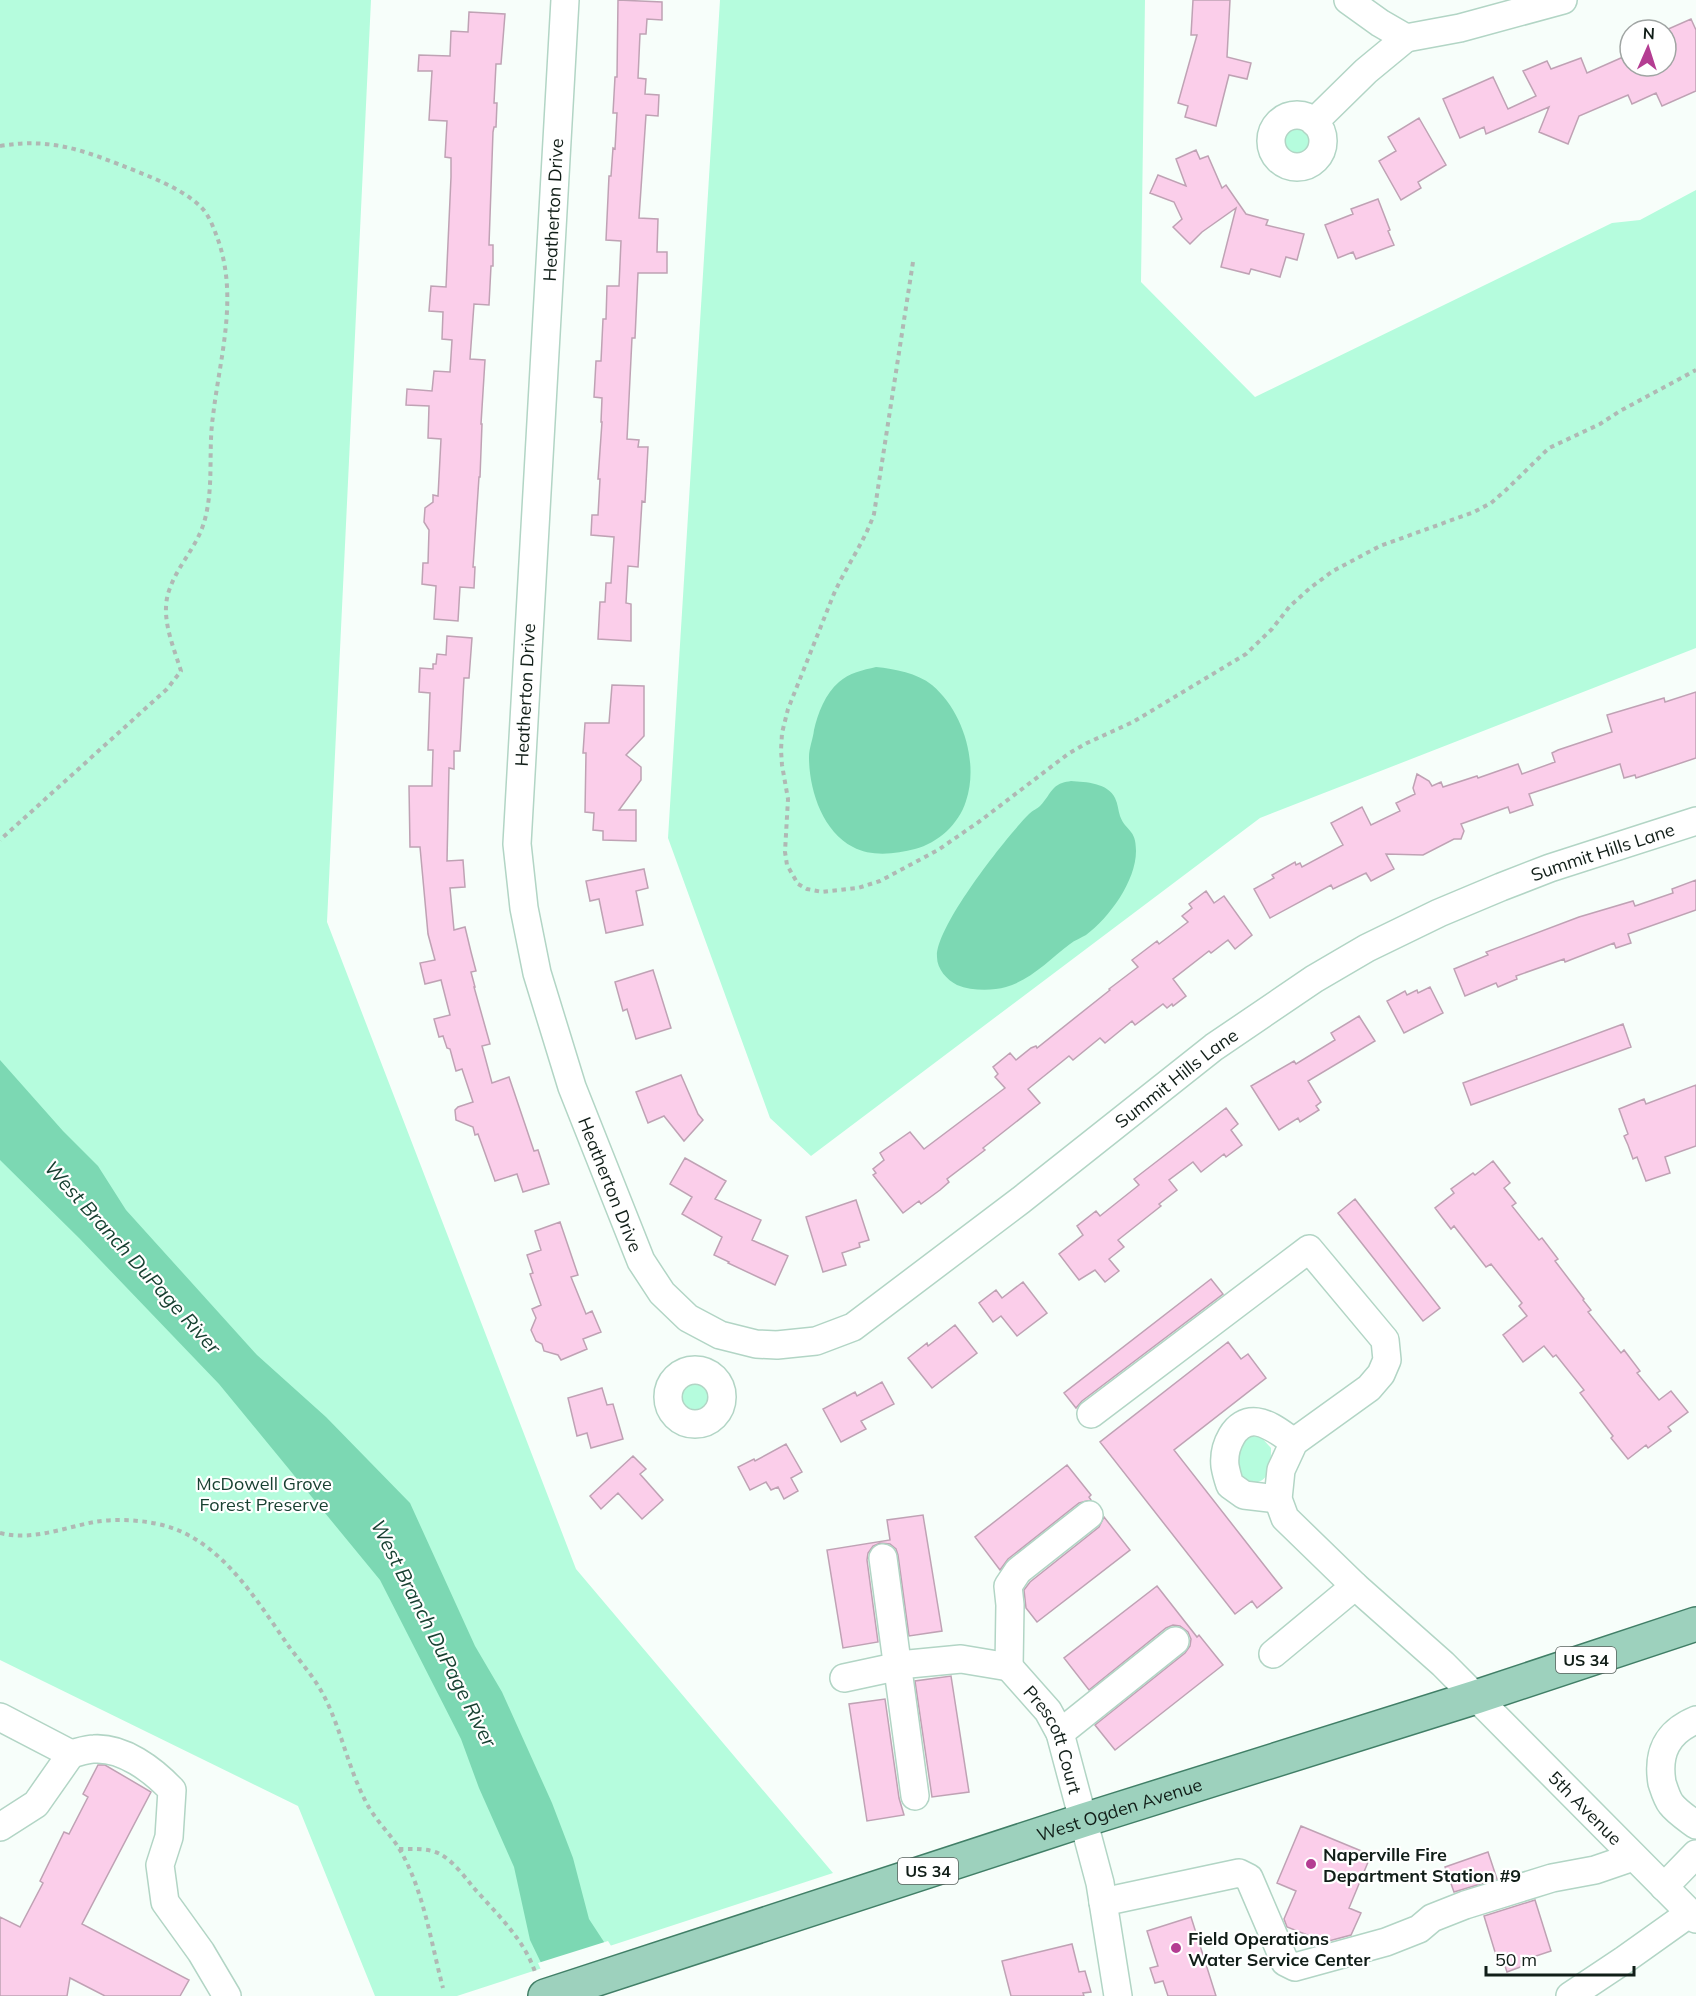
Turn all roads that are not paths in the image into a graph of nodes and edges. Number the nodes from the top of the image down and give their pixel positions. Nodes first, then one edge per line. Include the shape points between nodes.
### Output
1 (565, 0) edge
2 (1348, 0) edge
3 (1563, 0) edge
4 (1406, 38) junction
5 (1314, 122) dead end
6 (1696, 821) edge
7 (720, 1335) junction
8 (705, 1371) dead end
9 (1091, 1414) dead end
10 (1294, 1442) junction
11 (1278, 1499) junction
12 (1089, 1515) dead end
13 (883, 1558) dead end
14 (1355, 1586) junction
15 (1696, 1624) edge
16 (1175, 1641) dead end
17 (1273, 1653) dead end
18 (897, 1666) junction
19 (1009, 1667) junction
20 (844, 1677) dead end
21 (1476, 1697) junction
22 (0, 1717) edge
23 (1696, 1720) edge
24 (1060, 1733) junction
25 (71, 1754) junction
26 (915, 1796) dead end
27 (1084, 1820) junction
28 (1696, 1825) edge
29 (0, 1827) edge
30 (1696, 1854) edge
31 (1633, 1857) junction
32 (1664, 1887) junction
33 (1103, 1902) junction
34 (1693, 1916) edge
35 (227, 1996) edge
36 (545, 1996) edge
37 (1118, 1996) edge
38 (1570, 1996) edge

1 - 7 street, Heatherton Drive via 516,844 537,973 572,1087 641,1261 662,1293 688,1318
2 - 4 street
3 - 4 street
4 - 5 street via 1366,70
6 - 7 street, Summit Hills Lane via 1501,886 1367,948 1314,979 1214,1047 853,1327 816,1341 777,1345
7 - 8 street
9 - 10 street via 1309,1249 1385,1340 1387,1360 1382,1374 1369,1388
10 - 11 street via 1281,1470
10 - 11 street via 1271,1426 1255,1421 1239,1426 1229,1439 1225,1465 1230,1485 1244,1495
11 - 14 street, 5th Avenue via 1285,1518
12 - 19 street via 1018,1571 1008,1586
13 - 18 street
14 - 17 street
14 - 21 street, 5th Avenue
15 - 21 main road, West Ogden Avenue / US 34
16 - 24 street
18 - 19 street via 961,1659
18 - 20 street
18 - 26 street
19 - 24 street, Prescott Court via 1048,1711
21 - 27 main road, West Ogden Avenue / US 34
21 - 31 street, 5th Avenue
22 - 25 street
23 - 28 street via 1671,1736 1661,1754 1660,1771 1670,1803
24 - 27 street, Prescott Court
25 - 29 street via 36,1804
25 - 35 street via 96,1749 121,1754 156,1773 171,1790 169,1837 160,1865 165,1902
27 - 33 street, Prescott Court
27 - 36 main road, West Ogden Avenue / US 34
30 - 32 street
31 - 32 street, 5th Avenue
31 - 33 street via 1465,1905 1432,1918 1419,1929 1295,1967 1285,1962 1249,1878 1239,1873
32 - 34 street, 5th Avenue
33 - 37 street, Prescott Court
34 - 38 street

